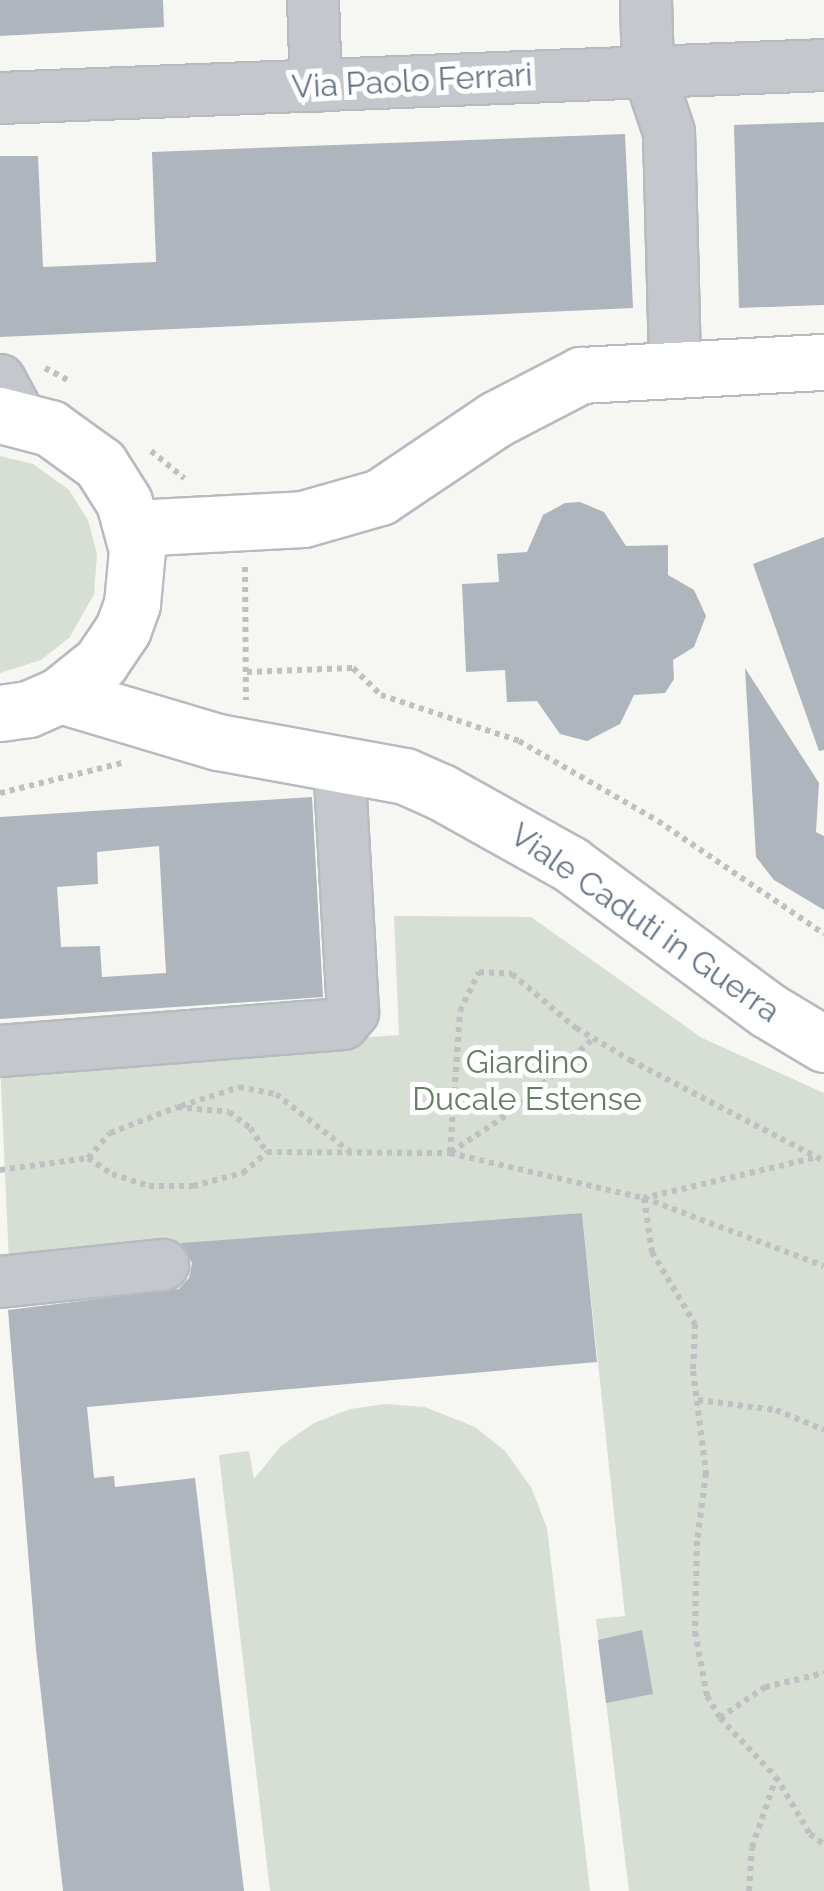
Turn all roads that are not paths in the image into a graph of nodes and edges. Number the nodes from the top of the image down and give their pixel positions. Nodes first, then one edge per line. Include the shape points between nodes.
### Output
1 (313, 0) edge
2 (646, 0) edge
3 (824, 64) edge
4 (648, 70) junction
5 (316, 86) junction
6 (0, 98) edge
7 (824, 362) edge
8 (674, 368) junction
9 (7, 405) edge
10 (133, 528) junction
11 (60, 696) junction
12 (0, 713) edge
13 (339, 765) junction
14 (824, 1044) edge
15 (0, 1051) edge
16 (163, 1265) dead end
17 (0, 1282) edge

1 - 5 street
2 - 4 street
3 - 4 street, Via Paolo Ferrari
4 - 5 street, Via Paolo Ferrari
4 - 8 street via 669,132
5 - 6 street, Via Paolo Ferrari
7 - 8 main road
8 - 10 main road via 581,374 543,390 380,497 358,504 302,519
9 - 10 main road via 100,464
10 - 11 main road via 137,578 123,629 101,662
11 - 12 main road
11 - 13 main road, Viale Caduti in Guerra via 218,742
13 - 14 main road, Viale Caduti in Guerra via 405,776 482,811 570,864
13 - 15 street via 354,1012 342,1024
16 - 17 street

